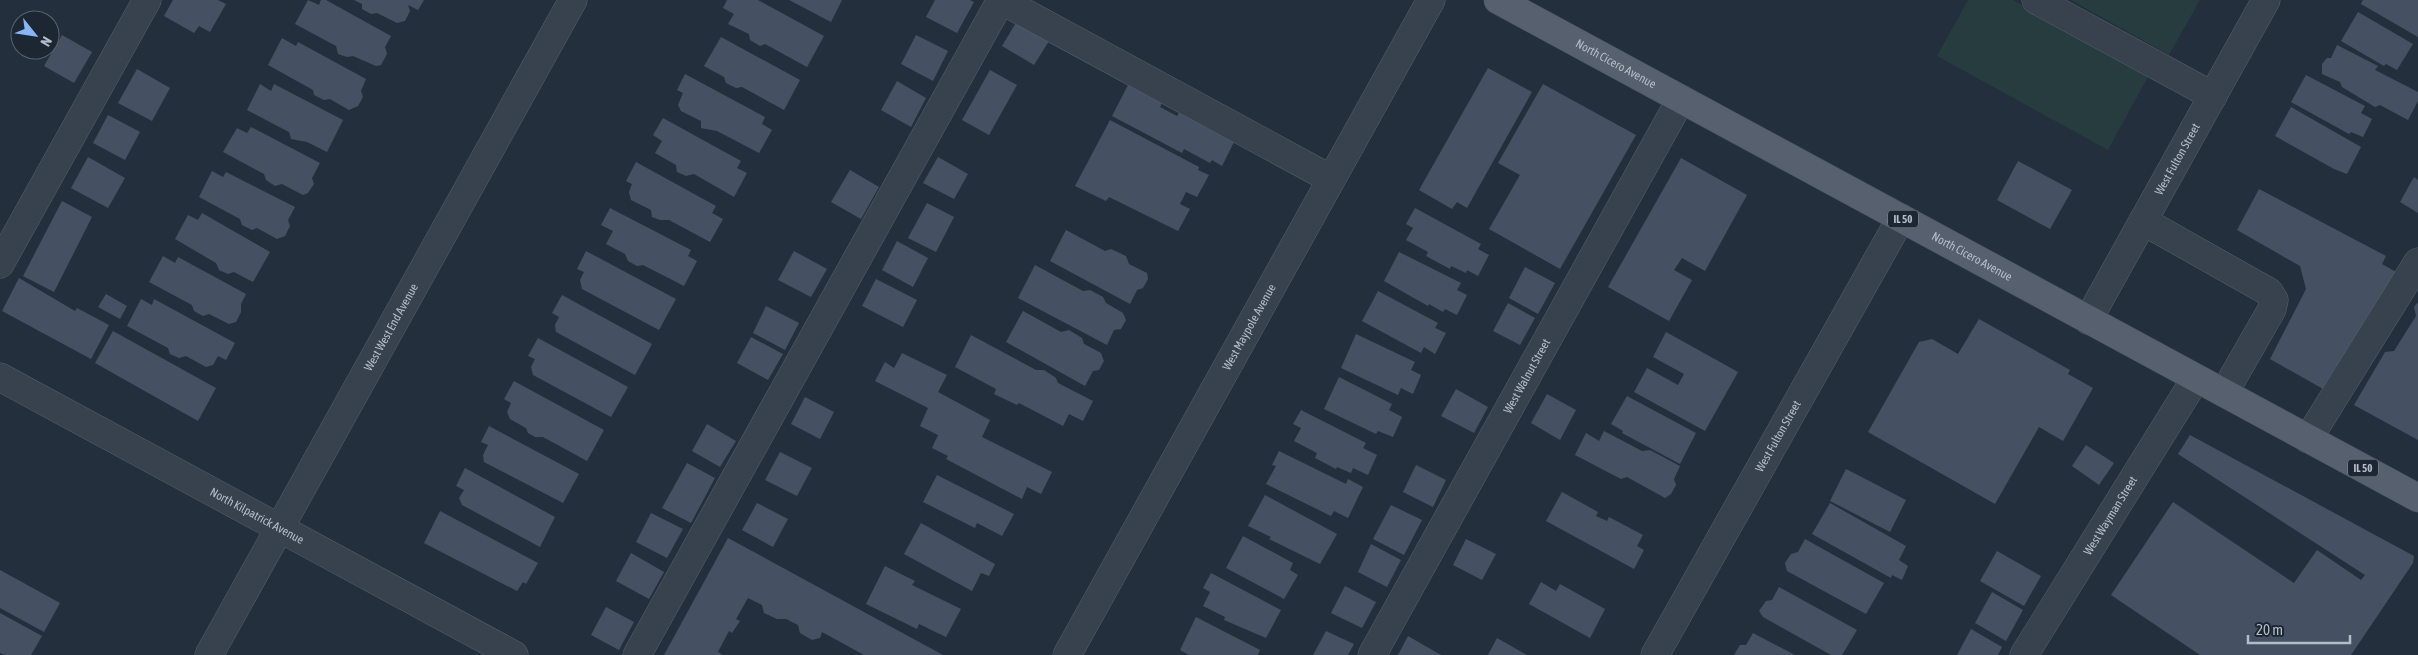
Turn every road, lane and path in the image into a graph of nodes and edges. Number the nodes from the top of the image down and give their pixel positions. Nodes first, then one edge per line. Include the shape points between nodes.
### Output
1 (147, 0) edge
2 (573, 0) edge
3 (1001, 0) edge
4 (1431, 0) edge
5 (1498, 0) edge
6 (2036, 0) edge
7 (2266, 0) edge
8 (2213, 96) junction
9 (1682, 99) junction
10 (1331, 180) junction
11 (1902, 218) junction
12 (2144, 221) junction
13 (2418, 262) edge
14 (0, 264) edge
15 (2088, 320) junction
16 (0, 377) edge
17 (2196, 378) junction
18 (2224, 393) junction
19 (2308, 439) junction
20 (2418, 498) edge
21 (279, 528) junction
22 (209, 655) edge
23 (514, 655) edge
24 (637, 655) edge
25 (1067, 655) edge
26 (1372, 655) edge
27 (1655, 655) edge
28 (2024, 655) edge

1 - 14 street
2 - 21 street, West West End Avenue
3 - 10 street
3 - 24 street
4 - 10 street, West Maypole Avenue
5 - 9 main road, North Cicero Avenue / IL 50
6 - 8 street
7 - 8 street, West Fulton Street
8 - 12 street, West Fulton Street
9 - 11 main road, North Cicero Avenue / IL 50
9 - 26 street, West Walnut Street
10 - 25 street, West Maypole Avenue
11 - 15 main road, North Cicero Avenue / IL 50
11 - 27 street, West Fulton Street
12 - 15 street, West Fulton Street
12 - 18 street via 2269,292 2274,300 2272,310
13 - 19 street
15 - 17 main road, North Cicero Avenue / IL 50
16 - 21 street, North Kilpatrick Avenue
17 - 18 main road, North Cicero Avenue / IL 50
17 - 28 street, West Wayman Street
18 - 19 main road, North Cicero Avenue / IL 50
19 - 20 main road, North Cicero Avenue / IL 50
21 - 22 street, West West End Avenue
21 - 23 street, North Kilpatrick Avenue

